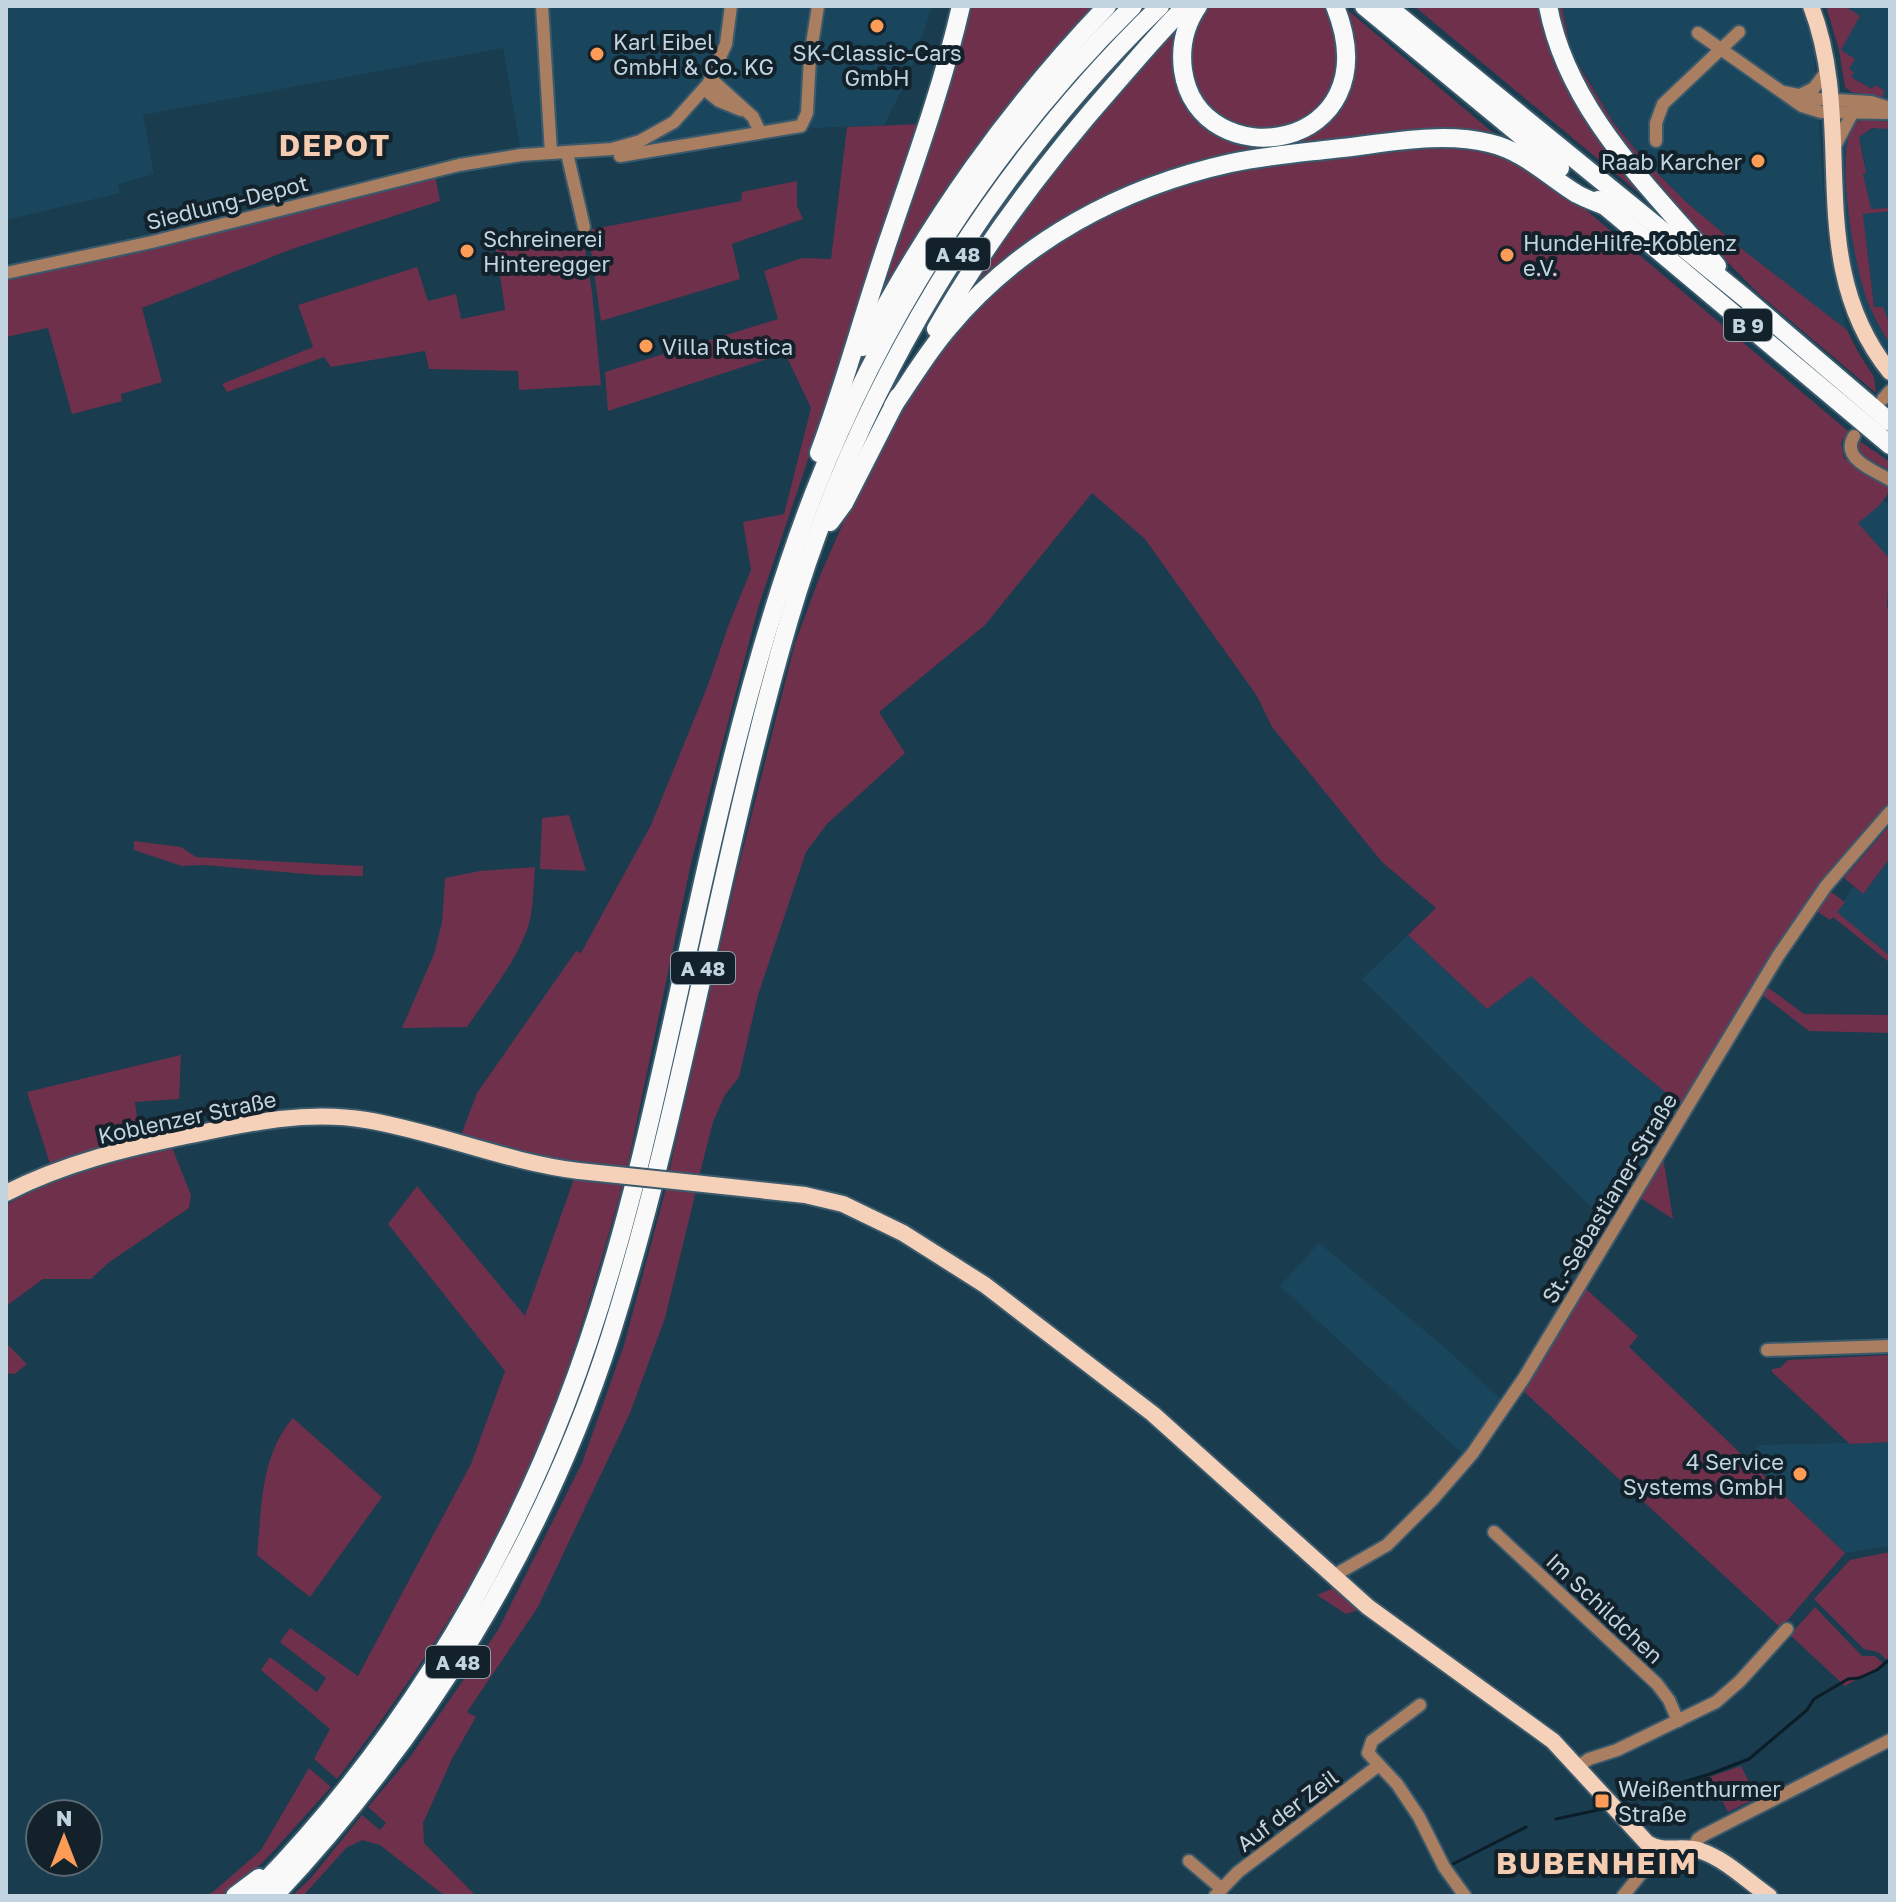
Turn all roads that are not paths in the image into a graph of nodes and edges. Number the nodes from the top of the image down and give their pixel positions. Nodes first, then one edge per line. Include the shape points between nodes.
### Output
1 (542, 6) edge
2 (731, 6) edge
3 (818, 6) edge
4 (961, 6) edge
5 (1107, 6) edge
6 (1133, 6) edge
7 (1160, 6) edge
8 (1186, 6) edge
9 (1198, 6) edge
10 (1335, 6) edge
11 (1364, 6) edge
12 (1387, 6) edge
13 (1403, 6) edge
14 (1548, 6) edge
15 (1811, 6) edge
16 (1739, 32) dead end
17 (1698, 33) dead end
18 (1720, 50) junction
19 (1827, 71) junction
20 (708, 84) junction
21 (1775, 90) junction
22 (1490, 91) junction
23 (1800, 95) junction
24 (1831, 106) junction
25 (1890, 110) edge
26 (1853, 112) junction
27 (760, 132) junction
28 (1656, 141) dead end
29 (551, 153) junction
30 (567, 153) junction
31 (1832, 153) junction
32 (620, 156) dead end
33 (1605, 206) junction
34 (584, 227) dead end
35 (6, 273) edge
36 (1745, 298) junction
37 (1890, 372) edge
38 (847, 377) junction
39 (893, 406) junction
40 (1890, 422) edge
41 (1854, 436) dead end
42 (1890, 445) edge
43 (1890, 480) edge
44 (807, 538) junction
45 (1890, 812) edge
46 (6, 1193) edge
47 (1890, 1346) edge
48 (1767, 1350) dead end
49 (1494, 1532) dead end
50 (1329, 1572) junction
51 (1787, 1629) dead end
52 (1420, 1705) dead end
53 (1678, 1721) junction
54 (1890, 1740) edge
55 (1379, 1765) junction
56 (1577, 1767) junction
57 (1657, 1848) junction
58 (1693, 1848) junction
59 (296, 1851) junction
60 (1189, 1861) dead end
61 (1218, 1893) edge
62 (235, 1896) edge
63 (251, 1896) edge
64 (274, 1896) edge
65 (1465, 1896) edge
66 (1623, 1896) edge
67 (1769, 1896) edge

1 - 29 street
2 - 20 street, Siedlung-Depot via 726,44
3 - 27 street via 807,113 801,126
4 - 38 highway
5 - 38 highway via 1013,113 942,210
6 - 44 highway, A 48 via 1028,124 950,231 857,395 814,493
7 - 44 highway, A 48 via 1043,134 966,240 892,368
8 - 39 highway via 1023,194 962,285
9 - 10 highway via 1183,44 1184,77 1191,94 1224,128 1272,138 1311,125 1337,95 1348,54
11 - 33 highway, B 9
12 - 22 highway, B 9
13 - 22 highway via 1468,63
14 - 36 highway via 1568,67 1594,116 1623,158
15 - 19 main road
16 - 18 street
17 - 18 street
18 - 21 street
18 - 28 street via 1663,104
19 - 23 street via 1814,88
19 - 24 main road
20 - 27 street via 726,105 756,121
20 - 30 street, Siedlung-Depot via 674,122 640,141
21 - 23 street
21 - 24 street via 1802,106
22 - 36 highway, B 9
23 - 24 street
24 - 25 street via 1861,101
24 - 26 street
24 - 31 main road
25 - 26 street
26 - 31 street
27 - 32 street
29 - 30 street, Siedlung-Depot
29 - 35 street, Siedlung-Depot via 459,165
30 - 34 street
31 - 37 main road via 1835,223 1846,289 1860,325
33 - 39 highway via 1509,149 1464,139 1322,151 1201,170 1097,210 1017,261 947,329
33 - 42 highway, B 9
36 - 40 highway, B 9
38 - 44 highway via 806,490
39 - 44 highway via 844,503
41 - 43 street via 1851,454
44 - 59 highway, A 48 via 758,663 633,1188 566,1404 514,1525 461,1621 369,1761
44 - 64 highway, A 48 via 646,1214 610,1337 562,1462 497,1594 431,1704 359,1801
45 - 50 street, St.-Sebastianer-Straße via 1826,886 1778,956 1524,1378 1472,1454 1387,1545
46 - 50 main road, Koblenzer Straße, bridge via 113,1153 273,1120 322,1116 355,1118 579,1171 827,1199 874,1217 985,1285 1116,1384
47 - 48 street
49 - 53 street, Im Schildchen via 1657,1684
50 - 56 main road via 1380,1617 1541,1732
51 - 53 street via 1732,1689
52 - 55 street via 1368,1746
53 - 56 street
54 - 58 street via 1704,1835
55 - 61 street, Auf der Zeil
55 - 65 street via 1419,1817
56 - 57 main road via 1644,1841
57 - 58 main road
57 - 66 street
58 - 67 main road via 1722,1861
59 - 62 highway
59 - 63 highway, A 48
60 - 61 street, Auf der Zeil

